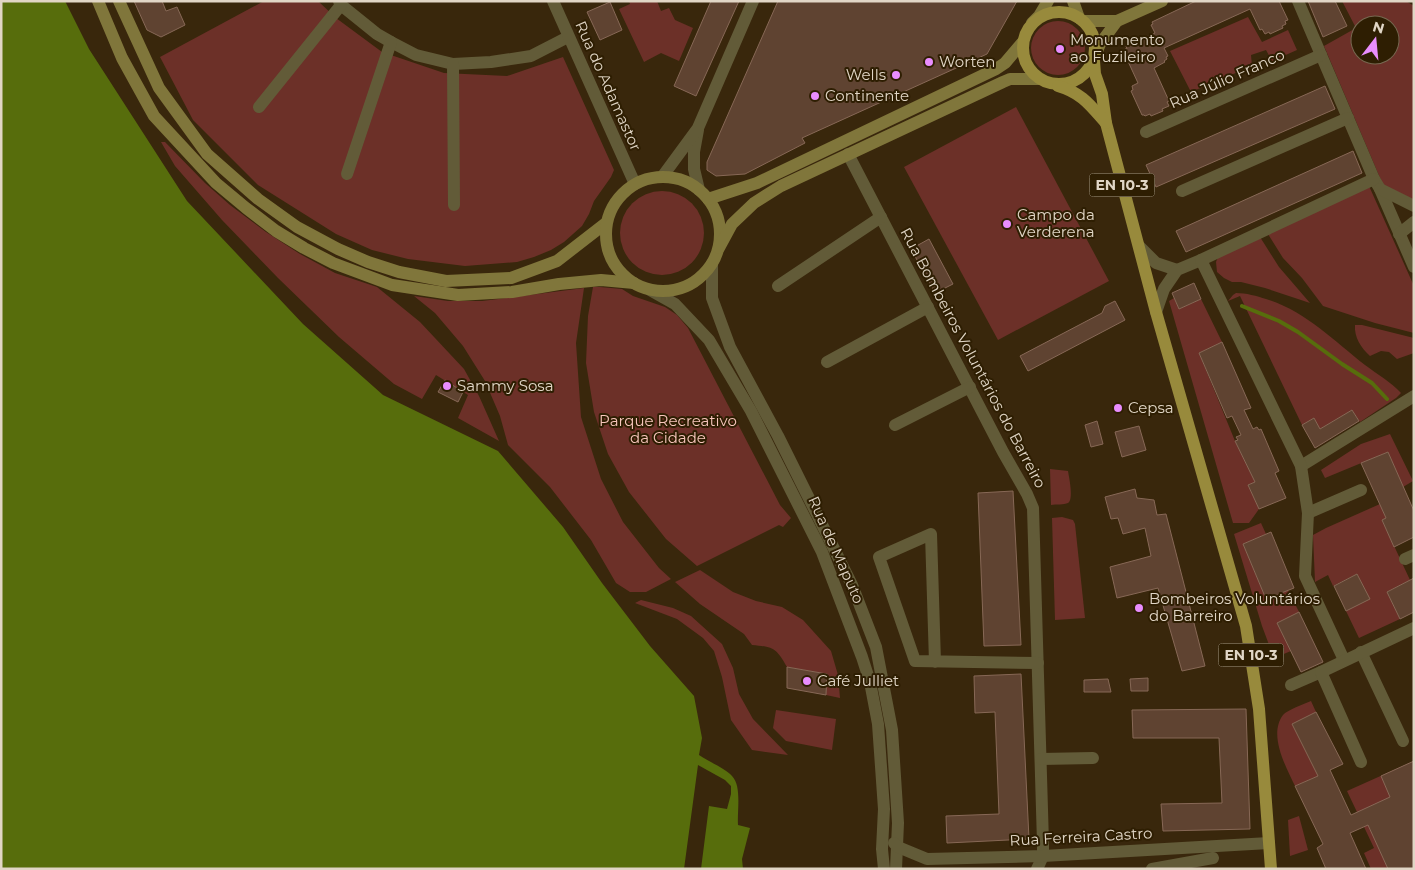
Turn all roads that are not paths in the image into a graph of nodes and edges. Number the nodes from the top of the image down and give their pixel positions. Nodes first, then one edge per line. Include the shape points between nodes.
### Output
1 (98, 1) edge
2 (119, 1) edge
3 (553, 1) edge
4 (753, 1) edge
5 (1048, 1) edge
6 (1073, 1) edge
7 (1298, 1) edge
8 (1160, 2) edge
9 (340, 3) edge
10 (1081, 19) junction
11 (1118, 21) junction
12 (1032, 23) junction
13 (568, 37) junction
14 (391, 42) junction
15 (1022, 43) junction
16 (1320, 54) junction
17 (1094, 58) junction
18 (453, 64) junction
19 (1045, 82) junction
20 (259, 107) dead end
21 (1348, 118) junction
22 (1106, 123) junction
23 (698, 128) junction
24 (1146, 132) dead end
25 (848, 154) junction
26 (347, 174) dead end
27 (662, 177) junction
28 (635, 184) junction
29 (1377, 184) junction
30 (1182, 191) dead end
31 (703, 194) junction
32 (454, 205) dead end
33 (1414, 206) edge
34 (881, 217) junction
35 (1414, 222) edge
36 (606, 223) junction
37 (1399, 234) junction
38 (1139, 246) junction
39 (719, 248) junction
40 (1201, 260) junction
41 (712, 264) junction
42 (1414, 268) edge
43 (1177, 270) junction
44 (634, 284) junction
45 (778, 286) dead end
46 (650, 290) junction
47 (928, 307) junction
48 (1156, 312) junction
49 (827, 362) dead end
50 (970, 387) junction
51 (1414, 396) edge
52 (895, 425) dead end
53 (1300, 466) junction
54 (1361, 490) dead end
55 (1308, 513) junction
56 (1414, 628) edge
57 (1361, 652) junction
58 (1344, 660) junction
59 (935, 662) junction
60 (1038, 663) junction
61 (1321, 672) junction
62 (1291, 685) dead end
63 (1403, 741) dead end
64 (1093, 758) dead end
65 (1041, 759) junction
66 (1362, 762) dead end
67 (884, 809) junction
68 (1269, 843) junction
69 (898, 847) junction
70 (1043, 856) junction
71 (1212, 858) edge
72 (884, 869) edge
73 (896, 869) edge
74 (1037, 869) edge
75 (1152, 869) edge
76 (1271, 869) edge

1 - 44 main road via 122,58 154,116 216,183 304,248 333,263 392,285 458,295 512,292 601,280
2 - 36 main road via 159,88 207,154 258,199 338,249 399,272 446,281 511,278 557,261
3 - 13 street, Rua do Adamastor
4 - 23 street
5 - 12 main road
6 - 10 main road
7 - 16 street
8 - 11 main road
9 - 14 street
9 - 20 street
10 - 11 main road
10 - 12 main road via 1067,12 1055,12 1042,15
10 - 17 main road via 1094,36
11 - 17 main road via 1100,44
12 - 15 main road
13 - 18 street via 532,56
13 - 28 street, Rua do Adamastor
14 - 18 street via 416,55
14 - 26 street
15 - 19 main road via 1022,53 1031,72
15 - 31 main road via 996,69 757,183
16 - 21 street
16 - 24 street, Rua Júlio Franco
17 - 19 main road via 1089,70 1072,82 1062,85
17 - 22 main road, EN 10-3
18 - 32 street
19 - 22 main road, EN 10-3 via 1078,94
19 - 25 main road via 1010,79
21 - 29 street
21 - 30 street
22 - 38 main road, EN 10-3
23 - 27 street
23 - 31 street via 694,169
25 - 34 street, Rua Bombeiros Voluntários do Barreiro
25 - 39 main road via 781,186 754,203 732,224
27 - 28 main road
27 - 31 main road via 676,178
28 - 36 main road via 612,207
29 - 33 street
29 - 37 street
29 - 40 street
31 - 39 main road via 716,214 720,230
34 - 45 street
34 - 47 street, Rua Bombeiros Voluntários do Barreiro
35 - 37 street
36 - 44 main road via 608,251 622,275
37 - 42 street
38 - 43 street via 1156,263
38 - 48 main road, EN 10-3
39 - 41 main road
40 - 43 street
40 - 53 street
41 - 46 main road via 686,287
41 - 69 street, Rua de Maputo via 712,298 730,347 852,585 876,647 892,730
43 - 48 street via 1164,289
44 - 46 main road
46 - 67 street, Rua de Maputo via 676,304 709,340 751,411 822,552 870,682 878,724
47 - 49 street
47 - 50 street, Rua Bombeiros Voluntários do Barreiro
48 - 68 main road, EN 10-3 via 1246,626 1259,709
50 - 52 street
50 - 60 street, Rua Bombeiros Voluntários do Barreiro via 1033,508
51 - 53 street
53 - 55 street
54 - 55 street
55 - 58 street via 1305,576
56 - 57 street
57 - 58 street
57 - 63 street
58 - 61 street
59 - 59 street via 915,661 879,557 931,534
59 - 60 street
60 - 65 street, Rua Bombeiros Voluntários do Barreiro
61 - 62 street
61 - 66 street
64 - 65 street
65 - 70 street, Rua Bombeiros Voluntários do Barreiro
67 - 69 street via 888,837
67 - 72 street, Rua de Maputo
68 - 71 street, Rua Ferreira Castro
68 - 76 main road, EN 10-3
69 - 70 street, Rua Ferreira Castro via 927,859
69 - 73 street, Rua de Maputo
70 - 71 street, Rua Ferreira Castro
70 - 74 street
71 - 75 street

